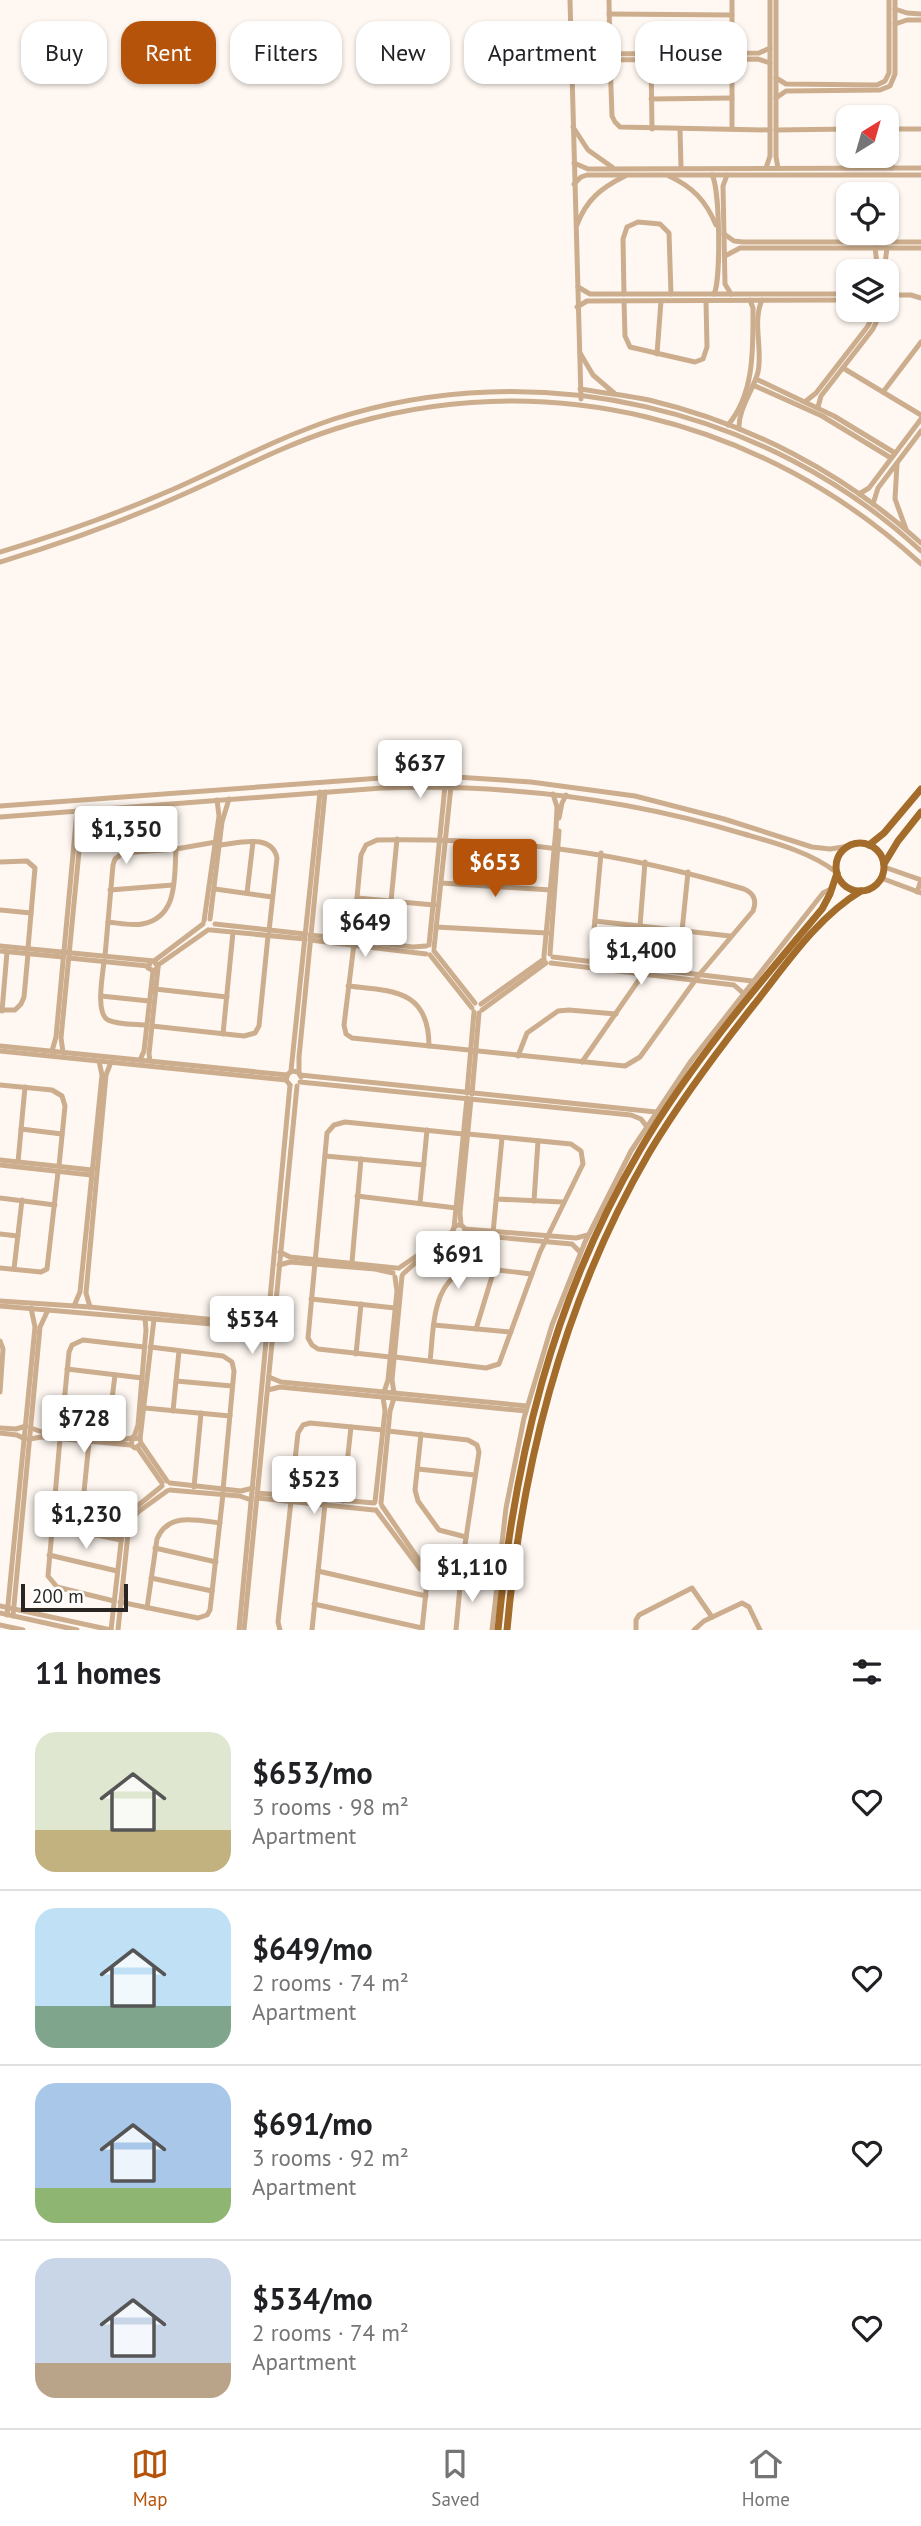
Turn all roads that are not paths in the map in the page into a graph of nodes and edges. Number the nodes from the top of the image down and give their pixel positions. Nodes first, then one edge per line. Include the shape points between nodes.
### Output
1 (570, 0) edge
2 (609, 0) edge
3 (732, 0) edge
4 (770, 0) edge
5 (776, 0) edge
6 (889, 0) edge
7 (895, 0) edge
8 (895, 9) junction
9 (904, 13) junction
10 (921, 14) edge
11 (609, 15) junction
12 (732, 15) junction
13 (904, 20) junction
14 (921, 20) edge
15 (570, 21) edge
16 (609, 21) edge
17 (732, 21) edge
18 (895, 24) junction
19 (770, 48) junction
20 (747, 56) edge
21 (761, 56) junction
22 (770, 63) junction
23 (776, 78) junction
24 (572, 84) edge
25 (611, 84) edge
26 (651, 84) edge
27 (732, 84) edge
28 (786, 88) junction
29 (776, 98) junction
30 (651, 99) junction
31 (732, 99) junction
32 (573, 126) junction
33 (652, 129) junction
34 (680, 129) junction
35 (836, 129) edge
36 (900, 129) edge
37 (921, 129) edge
38 (732, 130) junction
39 (773, 130) junction
40 (773, 157) junction
41 (573, 163) junction
42 (681, 168) junction
43 (766, 168) junction
44 (778, 168) junction
45 (836, 168) edge
46 (900, 168) edge
47 (921, 168) edge
48 (615, 169) junction
49 (586, 172) junction
50 (626, 175) junction
51 (666, 175) junction
52 (712, 175) junction
53 (727, 175) junction
54 (921, 175) edge
55 (720, 183) junction
56 (574, 184) junction
57 (717, 229) junction
58 (575, 231) junction
59 (724, 234) junction
60 (734, 241) junction
61 (830, 245) junction
62 (920, 247) edge
63 (875, 248) junction
64 (887, 248) junction
65 (734, 250) junction
66 (724, 256) junction
67 (876, 259) edge
68 (886, 259) edge
69 (577, 286) junction
70 (718, 286) junction
71 (725, 286) junction
72 (671, 294) junction
73 (714, 294) junction
74 (731, 294) junction
75 (836, 294) edge
76 (899, 295) edge
77 (590, 298) junction
78 (624, 298) junction
79 (921, 298) edge
80 (750, 300) junction
81 (762, 300) junction
82 (836, 300) edge
83 (661, 301) junction
84 (706, 301) junction
85 (577, 307) junction
86 (870, 322) edge
87 (877, 322) edge
88 (921, 342) edge
89 (579, 348) junction
90 (657, 354) junction
91 (843, 368) junction
92 (755, 382) junction
93 (580, 392) junction
94 (883, 392) junction
95 (550, 393) junction
96 (617, 395) junction
97 (816, 398) junction
98 (806, 401) junction
99 (550, 402) junction
100 (581, 405) junction
101 (818, 407) junction
102 (921, 417) edge
103 (736, 419) junction
104 (728, 425) junction
105 (739, 429) junction
106 (921, 431) edge
107 (894, 458) junction
108 (873, 489) junction
109 (859, 494) junction
110 (873, 504) junction
111 (908, 531) junction
112 (921, 543) edge
113 (921, 551) edge
114 (0, 552) edge
115 (0, 562) edge
116 (921, 564) edge
117 (448, 786) junction
118 (255, 788) junction
119 (585, 788) junction
120 (236, 789) junction
121 (921, 789) edge
122 (604, 790) junction
123 (323, 792) junction
124 (554, 794) junction
125 (566, 795) junction
126 (256, 797) junction
127 (237, 798) junction
128 (584, 798) junction
129 (229, 799) junction
130 (216, 800) junction
131 (604, 801) junction
132 (0, 806) edge
133 (80, 810) junction
134 (921, 812) edge
135 (0, 817) edge
136 (776, 835) junction
137 (397, 839) junction
138 (442, 839) junction
139 (253, 842) junction
140 (218, 843) junction
141 (773, 843) junction
142 (869, 845) junction
143 (850, 846) junction
144 (557, 847) junction
145 (812, 847) junction
146 (176, 849) junction
147 (601, 853) junction
148 (809, 856) junction
149 (0, 862) edge
150 (645, 862) junction
151 (884, 865) junction
152 (214, 872) junction
153 (688, 872) junction
154 (836, 872) junction
155 (881, 878) junction
156 (921, 880) edge
157 (441, 883) junction
158 (173, 885) junction
159 (833, 888) junction
160 (215, 889) junction
161 (110, 890) junction
162 (551, 890) junction
163 (861, 891) junction
164 (919, 892) edge
165 (247, 893) junction
166 (272, 897) junction
167 (357, 898) junction
168 (391, 901) junction
169 (434, 905) junction
170 (0, 910) edge
171 (32, 913) junction
172 (595, 921) junction
173 (108, 922) junction
174 (209, 925) junction
175 (640, 926) junction
176 (436, 927) junction
177 (244, 931) junction
178 (682, 931) junction
179 (233, 932) junction
180 (269, 933) junction
181 (547, 933) junction
182 (730, 936) junction
183 (308, 937) junction
184 (355, 942) junction
185 (0, 946) edge
186 (430, 950) junction
187 (4, 951) edge
188 (28, 951) junction
189 (66, 955) junction
190 (104, 959) junction
191 (548, 959) junction
192 (591, 963) junction
193 (154, 965) junction
194 (643, 974) junction
195 (697, 977) junction
196 (752, 981) junction
197 (348, 986) junction
198 (155, 989) junction
199 (747, 992) junction
200 (63, 995) junction
201 (101, 996) junction
202 (226, 996) junction
203 (149, 1001) junction
204 (477, 1008) junction
205 (1, 1010) edge
206 (301, 1012) junction
207 (615, 1014) junction
208 (149, 1026) junction
209 (223, 1034) junction
210 (429, 1046) junction
211 (0, 1049) edge
212 (473, 1050) junction
213 (51, 1051) junction
214 (65, 1054) junction
215 (518, 1056) junction
216 (140, 1060) junction
217 (99, 1061) junction
218 (150, 1061) junction
219 (111, 1062) junction
220 (582, 1062) junction
221 (199, 1069) junction
222 (300, 1074) junction
223 (292, 1080) junction
224 (0, 1084) edge
225 (25, 1087) junction
226 (412, 1090) junction
227 (469, 1096) junction
228 (521, 1101) junction
229 (656, 1112) junction
230 (100, 1117) junction
231 (647, 1127) junction
232 (21, 1129) junction
233 (428, 1130) junction
234 (62, 1134) junction
235 (465, 1134) junction
236 (502, 1138) junction
237 (538, 1141) junction
238 (325, 1156) junction
239 (361, 1159) junction
240 (0, 1162) edge
241 (18, 1162) junction
242 (424, 1165) junction
243 (59, 1169) junction
244 (91, 1172) junction
245 (284, 1178) junction
246 (357, 1196) junction
247 (0, 1198) edge
248 (496, 1199) junction
249 (22, 1200) junction
250 (534, 1201) junction
251 (563, 1202) junction
252 (420, 1203) junction
253 (55, 1205) junction
254 (456, 1208) junction
255 (90, 1225) junction
256 (463, 1229) junction
257 (454, 1231) junction
258 (493, 1233) junction
259 (0, 1234) edge
260 (588, 1235) junction
261 (18, 1236) junction
262 (546, 1239) junction
263 (280, 1252) junction
264 (580, 1252) junction
265 (315, 1262) junction
266 (352, 1262) junction
267 (279, 1265) junction
268 (0, 1268) edge
269 (14, 1269) junction
270 (494, 1270) junction
271 (398, 1273) junction
272 (532, 1273) junction
273 (312, 1299) junction
274 (3, 1304) edge
275 (360, 1304) junction
276 (74, 1306) junction
277 (90, 1307) junction
278 (31, 1308) junction
279 (395, 1308) junction
280 (48, 1310) junction
281 (145, 1318) junction
282 (154, 1319) junction
283 (212, 1322) junction
284 (268, 1322) junction
285 (434, 1325) junction
286 (476, 1329) junction
287 (511, 1332) junction
288 (268, 1339) junction
289 (0, 1341) edge
290 (553, 1344) junction
291 (147, 1347) junction
292 (562, 1347) junction
293 (179, 1351) junction
294 (356, 1354) junction
295 (392, 1357) junction
296 (548, 1360) junction
297 (430, 1362) junction
298 (557, 1362) junction
299 (1, 1366) edge
300 (67, 1369) junction
301 (115, 1375) junction
302 (269, 1377) junction
303 (142, 1378) junction
304 (33, 1380) junction
305 (176, 1381) junction
306 (232, 1386) junction
307 (294, 1386) junction
308 (268, 1390) junction
309 (0, 1392) edge
310 (383, 1395) junction
311 (394, 1396) junction
312 (64, 1406) junction
313 (145, 1408) junction
314 (526, 1409) junction
315 (173, 1410) junction
316 (110, 1411) junction
317 (201, 1413) junction
318 (230, 1416) junction
319 (261, 1423) junction
320 (29, 1427) junction
321 (351, 1427) junction
322 (0, 1430) edge
323 (386, 1431) junction
324 (421, 1434) junction
325 (61, 1436) junction
326 (28, 1439) junction
327 (107, 1439) junction
328 (89, 1442) junction
329 (136, 1442) junction
330 (295, 1463) junction
331 (346, 1468) junction
332 (418, 1469) junction
333 (475, 1475) junction
334 (166, 1486) junction
335 (194, 1487) junction
336 (223, 1492) junction
337 (255, 1495) junction
338 (55, 1496) junction
339 (291, 1499) junction
340 (343, 1501) junction
341 (83, 1502) junction
342 (325, 1504) junction
343 (377, 1506) junction
344 (130, 1512) junction
345 (220, 1523) junction
346 (52, 1526) junction
347 (466, 1537) junction
348 (121, 1540) junction
349 (155, 1548) junction
350 (249, 1550) junction
351 (49, 1556) junction
352 (216, 1562) junction
353 (498, 1570) junction
354 (318, 1571) junction
355 (117, 1572) junction
356 (428, 1572) junction
357 (461, 1573) junction
358 (151, 1578) junction
359 (496, 1585) junction
360 (212, 1591) junction
361 (426, 1596) junction
362 (117, 1601) junction
363 (314, 1604) junction
364 (0, 1606) edge
365 (11, 1608) junction
366 (147, 1608) junction
367 (0, 1613) edge
368 (10, 1616) junction
369 (712, 1617) junction
370 (7, 1628) edge
371 (63, 1628) edge
372 (422, 1629) edge
373 (23, 1630) edge
374 (77, 1630) edge
375 (111, 1630) edge
376 (118, 1630) edge
377 (239, 1630) edge
378 (244, 1630) edge
379 (280, 1630) edge
380 (312, 1630) edge
381 (456, 1630) edge
382 (492, 1630) edge
383 (498, 1630) edge
384 (507, 1630) edge
385 (636, 1630) edge
386 (694, 1630) edge
387 (760, 1630) edge

1 - 15 street
2 - 11 street
3 - 12 street
4 - 19 street
5 - 23 street
6 - 28 street via 889,73 884,82
7 - 8 street
8 - 9 street
8 - 18 street
9 - 10 street
9 - 13 street
11 - 12 street
11 - 16 street
12 - 17 street
13 - 14 street
13 - 18 street
18 - 28 street via 895,74 888,88
19 - 21 street
19 - 22 street
20 - 21 street
21 - 22 street
22 - 39 street
23 - 28 street
23 - 29 street
24 - 32 street
25 - 33 street via 615,122 625,129
26 - 30 street
27 - 31 street
28 - 29 street
29 - 39 street
30 - 31 street
30 - 33 street
31 - 38 street
32 - 41 street
32 - 48 street via 587,150
33 - 34 street
34 - 38 street
34 - 42 street
35 - 39 street
36 - 37 street
38 - 39 street
39 - 40 street
40 - 43 street
40 - 44 street
41 - 49 street
41 - 56 street
42 - 43 street
42 - 48 street
43 - 44 street
44 - 45 street
46 - 47 street
48 - 49 street
49 - 50 street
49 - 56 street
50 - 51 street
50 - 58 street via 590,200
51 - 52 street
51 - 57 street via 696,192
52 - 53 street
52 - 55 street
53 - 54 street
53 - 55 street
55 - 57 street
55 - 59 street
56 - 58 street
57 - 70 street
58 - 69 street
59 - 60 street
59 - 66 street
60 - 61 street
60 - 65 street
61 - 62 street
61 - 63 street
61 - 65 street
62 - 64 street
63 - 64 street
63 - 67 street
64 - 68 street
65 - 66 street
66 - 71 street
69 - 77 street
69 - 85 street
70 - 71 street
70 - 73 street
71 - 74 street
72 - 73 street
72 - 78 street
72 - 78 street via 669,233 660,223 638,222 627,227 623,236
73 - 74 street
74 - 75 street
76 - 79 street
77 - 78 street
77 - 85 street
78 - 83 street
78 - 90 street via 627,343
80 - 81 street
80 - 84 street
80 - 103 street via 752,367
81 - 82 street
81 - 92 street
83 - 84 street
83 - 90 street
84 - 90 street via 703,359 695,362
85 - 89 street
86 - 97 street
87 - 91 street
88 - 94 street
89 - 93 street
89 - 96 street via 593,375
91 - 94 street
91 - 97 street
92 - 98 street
92 - 103 street
92 - 107 street
93 - 95 street
93 - 96 street
93 - 100 street
93 - 113 street via 662,410 761,444 803,465 882,517
94 - 102 street
95 - 99 street
95 - 114 street via 473,393 370,408 295,433 125,509
96 - 104 street
97 - 98 street
97 - 101 street
98 - 101 street
99 - 100 street
99 - 115 street via 454,404 353,424 280,449 143,512
100 - 116 street via 666,421 758,454 858,511
101 - 107 street
102 - 107 street
103 - 104 street
103 - 105 street
104 - 105 street
105 - 109 street via 802,457
106 - 107 street
107 - 108 street
107 - 111 street via 895,499
108 - 109 street
108 - 110 street
109 - 110 street
110 - 111 street
111 - 112 street
117 - 123 street
117 - 124 street
117 - 138 street
118 - 119 street via 439,776
118 - 120 street
118 - 126 street
119 - 122 street
119 - 128 street
120 - 127 street
120 - 132 street
121 - 142 main road
122 - 131 street
122 - 136 street via 685,807
123 - 126 street
123 - 183 street
124 - 125 street
124 - 144 street
125 - 128 street
125 - 144 street
126 - 127 street
127 - 129 street
128 - 131 street
129 - 130 street
129 - 140 street
130 - 133 street
130 - 140 street
131 - 141 street via 657,810
133 - 135 street
133 - 189 street
134 - 151 main road
136 - 141 street
136 - 145 street
137 - 138 street
137 - 167 street via 373,841 364,848
137 - 168 street
138 - 144 street
138 - 157 street
138 - 169 street
139 - 140 street
139 - 165 street
139 - 166 street via 265,842 275,850
140 - 146 street
140 - 152 street
141 - 148 street
142 - 143 main road
142 - 151 main road
143 - 145 street
143 - 154 main road via 838,858
144 - 147 street
144 - 162 street
144 - 191 street
145 - 148 street
146 - 158 street
146 - 161 street via 120,854 113,862
147 - 150 street
147 - 172 street
148 - 154 street
149 - 171 street via 33,864
150 - 153 street
150 - 175 street
151 - 155 main road
151 - 156 street
152 - 160 street
152 - 174 street
153 - 178 street
153 - 182 street via 753,896 753,911
154 - 159 main road
154 - 163 main road via 848,888
155 - 163 main road via 873,888
155 - 164 street
156 - 164 street
157 - 162 street
157 - 176 street
158 - 161 street
158 - 173 street via 168,908 153,919 141,924
159 - 196 street via 823,893
159 - 199 main road via 822,909
160 - 165 street
160 - 174 street
161 - 173 street
162 - 181 street
163 - 292 main road via 824,921 680,1104 612,1223
165 - 166 street
166 - 180 street
167 - 168 street
167 - 184 street
168 - 169 street
169 - 186 street
170 - 171 street
171 - 188 street
172 - 175 street
172 - 192 street
173 - 190 street
174 - 177 street
174 - 179 street
174 - 193 street
175 - 178 street
176 - 181 street
176 - 186 street
177 - 179 street
177 - 180 street
178 - 182 street
179 - 202 street
180 - 183 street
180 - 209 street via 257,1030 248,1036
181 - 191 street
182 - 195 street
183 - 184 street
183 - 206 street
184 - 186 street
184 - 197 street
185 - 188 street
186 - 204 street
187 - 188 street
187 - 205 street
188 - 189 street
188 - 205 street via 23,1001 15,1010
189 - 190 street
189 - 200 street
190 - 193 street
190 - 201 street
191 - 192 street
191 - 194 street
191 - 204 street
192 - 195 street
193 - 198 street
193 - 203 street
194 - 195 street
194 - 207 street
195 - 196 street
195 - 199 street
195 - 220 street via 633,1063
196 - 199 street
197 - 210 street via 407,996 426,1021
197 - 210 street via 344,1028 349,1036
198 - 202 street
198 - 208 street
199 - 229 street via 705,1041
199 - 290 main road via 635,1158 590,1247
200 - 213 street
200 - 214 street
201 - 203 street
201 - 208 street via 106,1019
202 - 209 street
203 - 208 street
204 - 212 street
206 - 222 street
206 - 223 street
207 - 215 street via 558,1011 527,1033
207 - 220 street
208 - 209 street
208 - 216 street
208 - 218 street
210 - 212 street
211 - 213 street
211 - 214 street
212 - 215 street
212 - 227 street
213 - 214 street
214 - 216 street
214 - 217 street
215 - 220 street
216 - 218 street
217 - 219 street
217 - 230 street
218 - 221 street
219 - 221 street
219 - 230 street
221 - 223 street
222 - 223 street
222 - 223 street
222 - 226 street
223 - 226 street
223 - 245 street
224 - 225 street
225 - 232 street
225 - 234 street via 62,1096
226 - 227 street
227 - 228 street
227 - 235 street
228 - 229 street
228 - 231 street via 631,1115
229 - 231 street
230 - 244 street
230 - 255 street
231 - 260 street
232 - 234 street
232 - 241 street
233 - 235 street
233 - 238 street via 337,1123 327,1133
233 - 242 street
234 - 243 street
235 - 236 street
235 - 254 street
235 - 256 street
236 - 237 street
236 - 248 street
237 - 250 street
237 - 251 street via 570,1144 583,1155 583,1164
238 - 239 street
238 - 265 street
239 - 242 street
239 - 246 street
240 - 241 street
240 - 243 street
241 - 243 street
242 - 252 street
243 - 244 street
243 - 253 street
244 - 255 street
245 - 263 street
245 - 284 street
246 - 252 street
246 - 266 street
247 - 249 street
248 - 250 street
248 - 258 street
249 - 253 street
249 - 261 street
250 - 251 street
251 - 262 street
252 - 254 street
253 - 269 street via 47,1269
254 - 257 street
255 - 276 street
255 - 277 street via 86,1293
256 - 257 street
256 - 257 street via 459,1237
256 - 258 street
256 - 262 street
257 - 271 street
258 - 262 street
259 - 261 street
260 - 262 street
260 - 264 street
261 - 269 street
262 - 264 street via 572,1244
262 - 272 street
263 - 265 street
263 - 267 street
264 - 314 street
265 - 266 street
265 - 267 street
265 - 271 street
265 - 273 street
266 - 271 street
267 - 288 street
268 - 269 street
270 - 272 street
270 - 285 street via 470,1270 451,1280 439,1297
270 - 286 street
271 - 279 street
271 - 295 street
272 - 287 street
273 - 275 street
273 - 294 street via 308,1335 312,1345
274 - 276 street
274 - 278 street
275 - 279 street
275 - 294 street
276 - 277 street
277 - 283 street
278 - 280 street
278 - 304 street via 35,1323
279 - 295 street
280 - 281 street
280 - 304 street via 40,1327
281 - 282 street
281 - 291 street
282 - 283 street
282 - 291 street
283 - 284 street
283 - 288 street via 254,1329
284 - 288 street
285 - 286 street
285 - 297 street
286 - 287 street
287 - 297 street via 501,1361 493,1367
288 - 302 street
288 - 319 street
289 - 299 street
290 - 292 main road
290 - 296 main road
291 - 293 street
291 - 300 street via 79,1340 70,1348
291 - 303 street
291 - 313 street
292 - 298 main road
293 - 305 street
293 - 306 street via 226,1357 233,1365
294 - 295 street
295 - 297 street
295 - 310 street
295 - 311 street
296 - 298 main road
296 - 383 main road via 516,1488
298 - 384 main road via 527,1479
299 - 309 street
300 - 301 street
300 - 312 street
301 - 303 street
301 - 316 street
302 - 307 street
302 - 308 street
303 - 329 street
304 - 320 street
305 - 306 street
305 - 315 street
306 - 318 street
307 - 308 street
307 - 310 street
308 - 319 street
310 - 311 street
310 - 323 street
311 - 314 street
311 - 323 street
312 - 316 street
312 - 325 street
313 - 315 street
313 - 329 street
314 - 353 street
315 - 317 street
316 - 327 street
317 - 318 street
317 - 335 street
318 - 336 street
319 - 337 street
320 - 322 street
320 - 325 street
320 - 326 street
321 - 323 street
321 - 330 street via 303,1425
321 - 331 street
322 - 326 street
323 - 324 street
323 - 343 street
324 - 332 street
324 - 333 street via 475,1443 479,1452
325 - 326 street
325 - 327 street
325 - 328 street
325 - 338 street
326 - 365 street
327 - 329 street
328 - 329 street
328 - 341 street
329 - 334 street
330 - 331 street
330 - 339 street
331 - 340 street
332 - 333 street
332 - 347 street via 418,1501 439,1530
333 - 347 street
334 - 335 street
334 - 336 street
334 - 344 street
334 - 362 street via 129,1524
335 - 336 street
336 - 337 street
336 - 337 street
336 - 345 street
337 - 339 street
337 - 350 street
338 - 341 street
338 - 346 street
339 - 340 street
339 - 342 street
339 - 379 street
340 - 343 street
341 - 344 street
342 - 343 street
342 - 354 street
343 - 356 street via 415,1564
343 - 357 street via 423,1564
344 - 348 street
345 - 349 street via 180,1519 162,1530
345 - 352 street
346 - 348 street
346 - 351 street
347 - 357 street
348 - 355 street
349 - 352 street
349 - 358 street
350 - 377 street
350 - 378 street
351 - 355 street
351 - 362 street via 48,1576 55,1585
352 - 360 street
353 - 357 street
353 - 359 street
354 - 361 street
354 - 363 street
355 - 362 street
356 - 357 street
356 - 361 street
357 - 359 street
357 - 381 street
358 - 360 street
358 - 366 street
359 - 382 street
360 - 366 street via 209,1613 201,1618
361 - 372 street
362 - 366 street
362 - 375 street
362 - 376 street
363 - 372 street
363 - 380 street
364 - 365 street
365 - 368 street
365 - 375 street
367 - 368 street
368 - 371 street
369 - 385 street via 692,1588 639,1615
369 - 386 street
369 - 387 street via 747,1604
370 - 373 street
371 - 374 street

